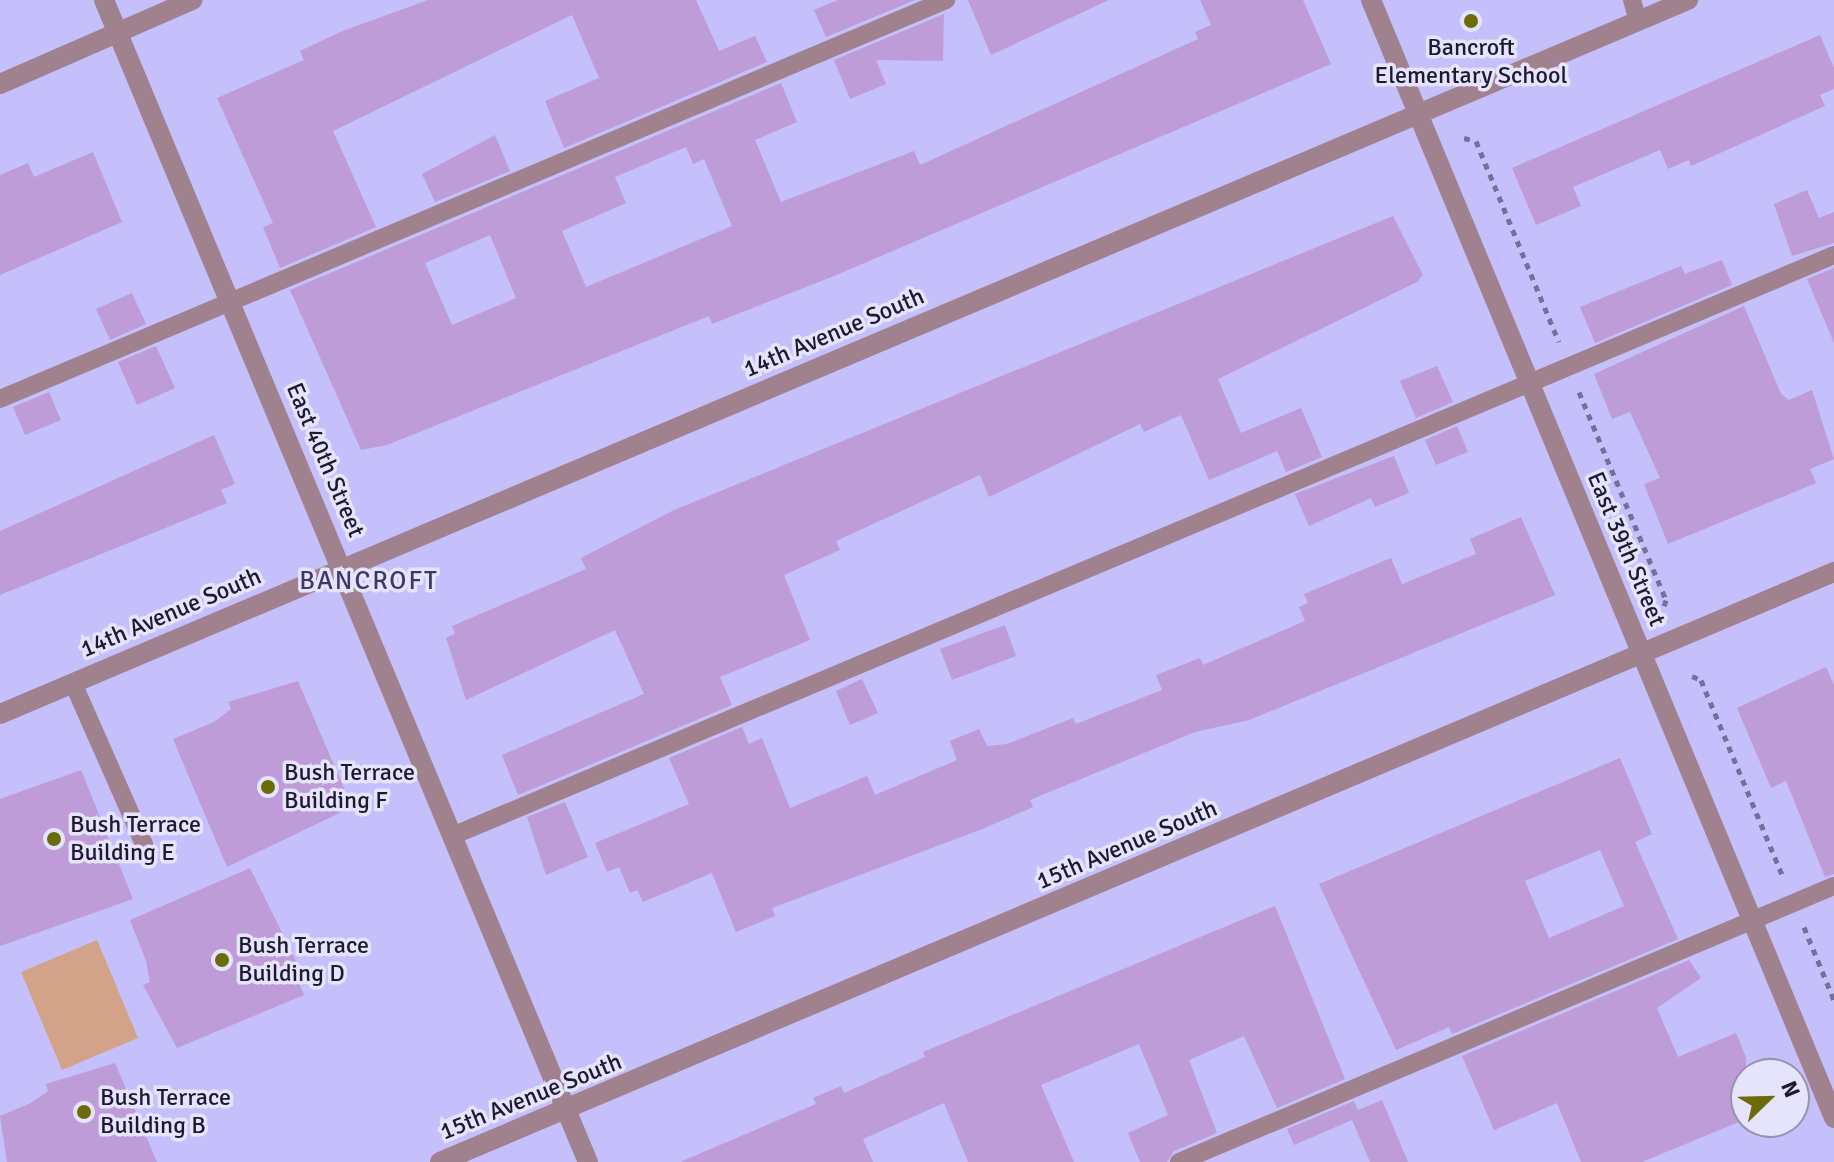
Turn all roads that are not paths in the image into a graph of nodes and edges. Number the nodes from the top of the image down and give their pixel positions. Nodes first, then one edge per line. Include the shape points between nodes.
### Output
1 (104, 0) edge
2 (192, 0) edge
3 (946, 0) edge
4 (1371, 0) edge
5 (1632, 0) edge
6 (1688, 0) edge
7 (1638, 21) junction
8 (118, 32) junction
9 (0, 84) edge
10 (1417, 116) junction
11 (1834, 255) edge
12 (231, 302) junction
13 (1530, 384) junction
14 (0, 399) edge
15 (343, 568) junction
16 (1834, 572) edge
17 (1641, 653) junction
18 (73, 683) junction
19 (0, 714) edge
20 (452, 836) junction
21 (144, 844) dead end
22 (1834, 886) edge
23 (1752, 921) junction
24 (568, 1111) junction
25 (1834, 1118) edge
26 (440, 1162) edge
27 (588, 1162) edge
28 (1179, 1162) edge

1 - 8 street, East 40th Street
2 - 8 street
3 - 12 lane
4 - 10 street, East 39th Street
5 - 7 lane
6 - 7 street, 14th Avenue South
7 - 10 street, 14th Avenue South
8 - 9 street
8 - 12 street, East 40th Street
10 - 13 street, East 39th Street
10 - 15 street, 14th Avenue South
11 - 13 lane
12 - 14 lane
12 - 15 street, East 40th Street
13 - 17 street, East 39th Street
13 - 20 lane
15 - 18 street, 14th Avenue South
15 - 20 street, East 40th Street
16 - 17 street, 15th Avenue South
17 - 23 street, East 39th Street
17 - 24 street, 15th Avenue South
18 - 19 street, 14th Avenue South
18 - 21 lane
20 - 24 street, East 40th Street
22 - 23 lane
23 - 25 street, East 39th Street
23 - 28 lane
24 - 26 street, 15th Avenue South
24 - 27 street, East 40th Street

